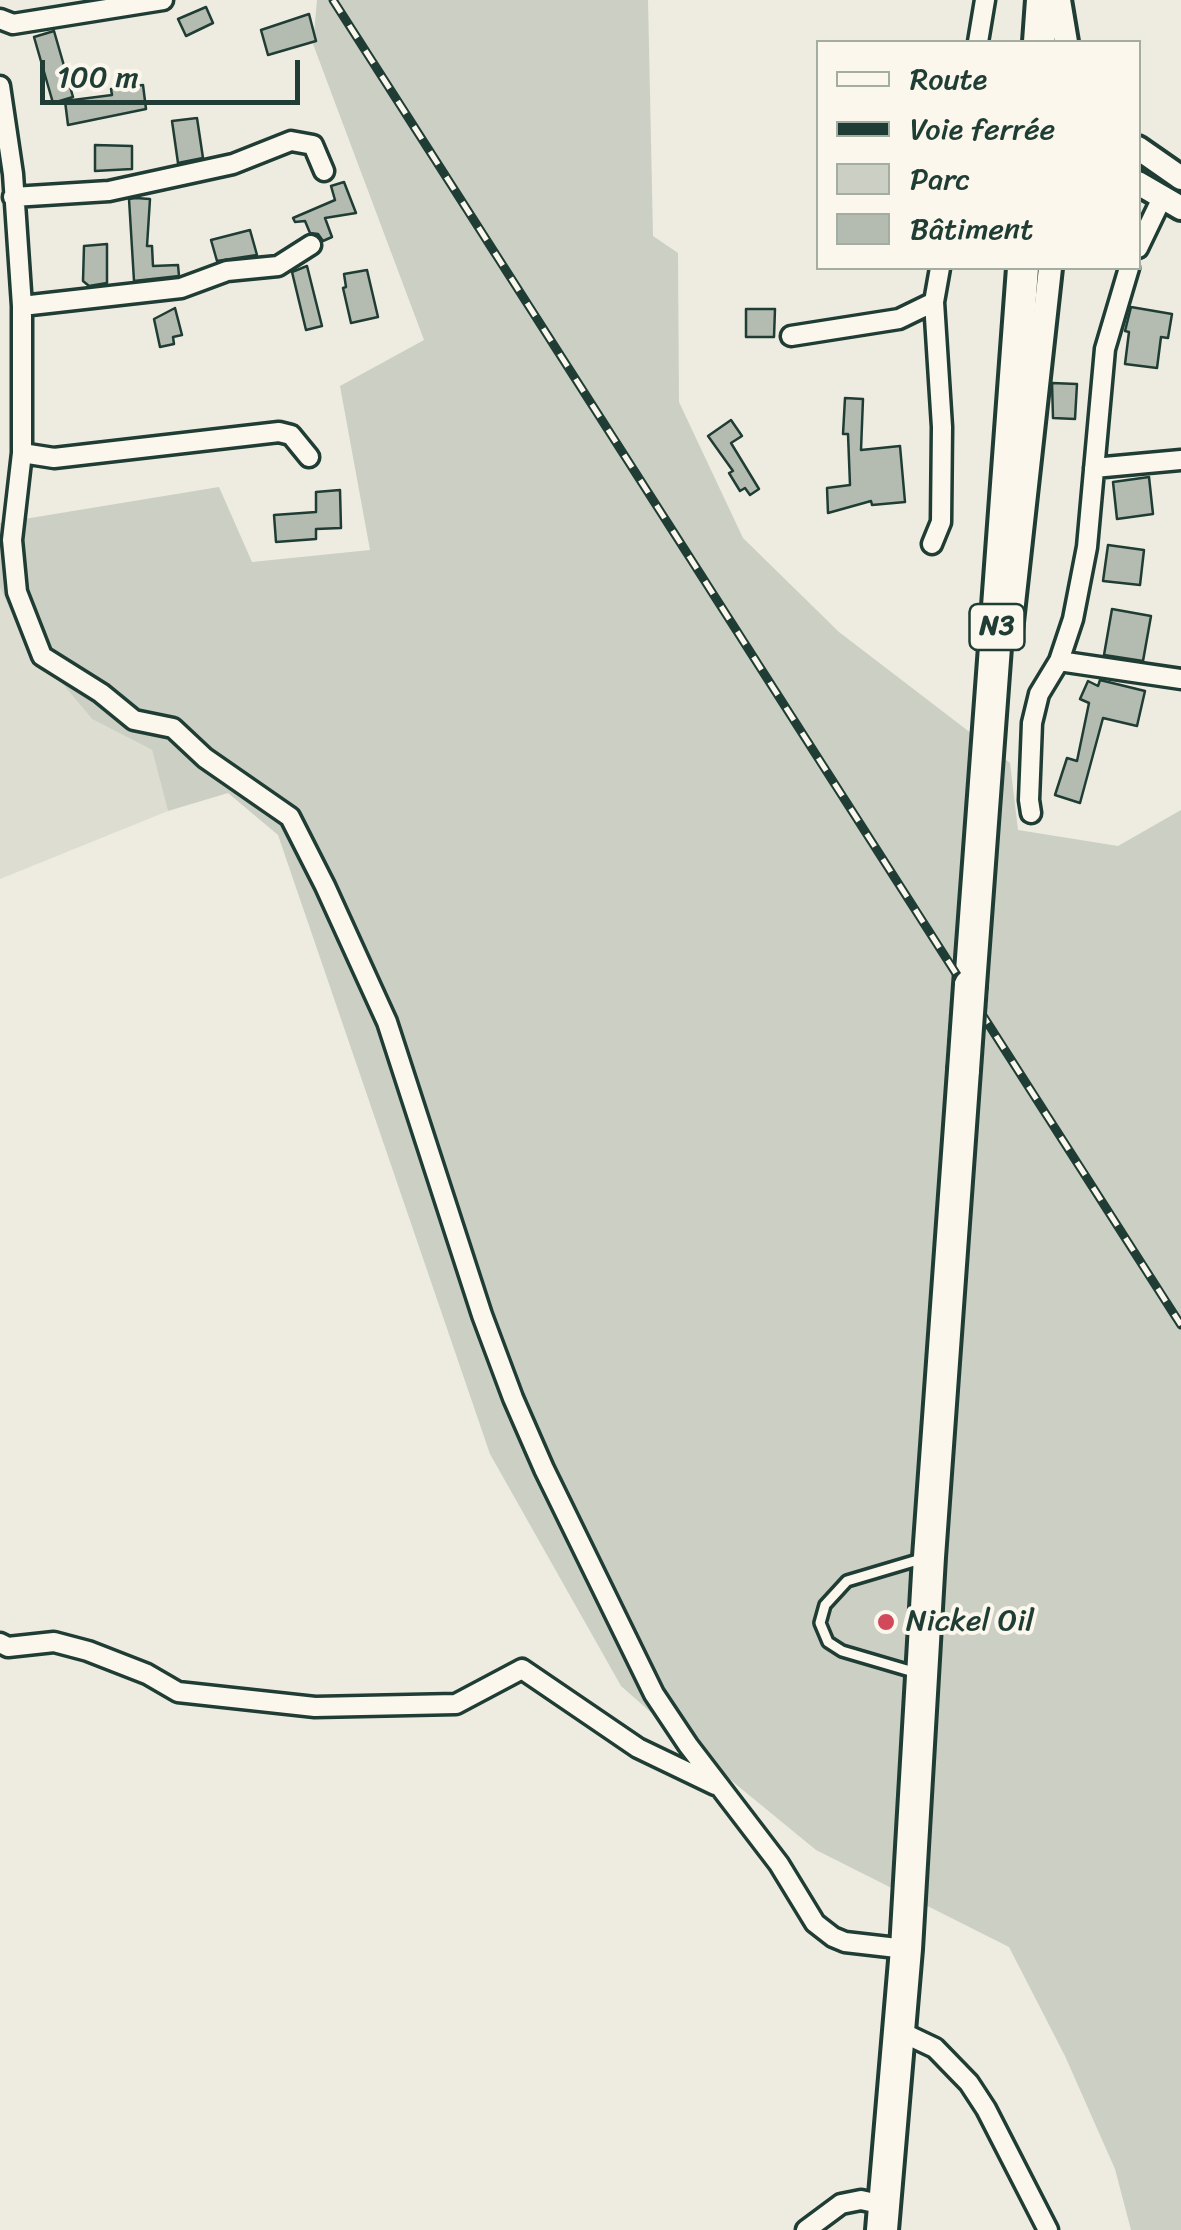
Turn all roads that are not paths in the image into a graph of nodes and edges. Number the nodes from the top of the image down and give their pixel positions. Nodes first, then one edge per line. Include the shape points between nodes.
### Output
1 (163, 0) edge
2 (985, 0) edge
3 (1042, 0) edge
4 (1059, 0) edge
5 (0, 20) edge
6 (978, 40) edge
7 (1039, 40) edge
8 (1066, 40) edge
9 (0, 86) edge
10 (1141, 150) edge
11 (324, 171) dead end
12 (1181, 178) edge
13 (1141, 186) edge
14 (12, 197) junction
15 (1171, 203) edge
16 (7, 224) edge
17 (1141, 244) edge
18 (312, 245) dead end
19 (940, 270) edge
20 (1023, 270) edge
21 (1050, 270) edge
22 (1129, 270) edge
23 (934, 302) junction
24 (22, 306) junction
25 (791, 336) dead end
26 (22, 453) junction
27 (309, 456) dead end
28 (1181, 460) edge
29 (1094, 468) junction
30 (8, 490) edge
31 (932, 544) dead end
32 (1059, 662) junction
33 (1181, 679) edge
34 (985, 797) junction
35 (1031, 813) dead end
36 (929, 1557) junction
37 (3, 1652) edge
38 (922, 1674) junction
39 (720, 1788) junction
40 (906, 1949) junction
41 (897, 2030) junction
42 (884, 2218) edge
43 (806, 2230) edge
44 (1048, 2230) edge

1 - 5 street via 13,24
2 - 6 street
3 - 7 highway
4 - 8 street
9 - 14 street
10 - 12 street
11 - 14 street via 313,145 291,141 233,164 110,191
13 - 15 street
14 - 16 street
15 - 17 street
16 - 24 street
18 - 24 street via 278,266 227,271 181,288
19 - 23 street
20 - 34 highway, N3
21 - 34 street via 1000,722
22 - 29 street via 1105,349
23 - 25 street via 899,319
23 - 31 street via 942,427 941,522
24 - 26 street
26 - 27 street via 54,458 279,432
26 - 30 street
28 - 29 street
29 - 32 street via 1087,547
30 - 39 street via 16,592 42,656 134,720 173,728 290,817 386,1022 482,1315 544,1469 654,1694
32 - 33 street
32 - 35 street via 1039,694 1032,722
34 - 36 highway, N3, bridge
36 - 38 highway, N3
36 - 38 lane via 847,1581 824,1605 820,1623 828,1642 842,1651
37 - 39 street via 54,1642 147,1674 178,1692 315,1707 456,1704 522,1668 638,1748
38 - 40 highway, N3
39 - 40 street via 815,1923 845,1942
40 - 41 highway, N3
41 - 42 highway, N3
41 - 44 street via 935,2048 969,2083
42 - 43 street via 861,2200 841,2204

